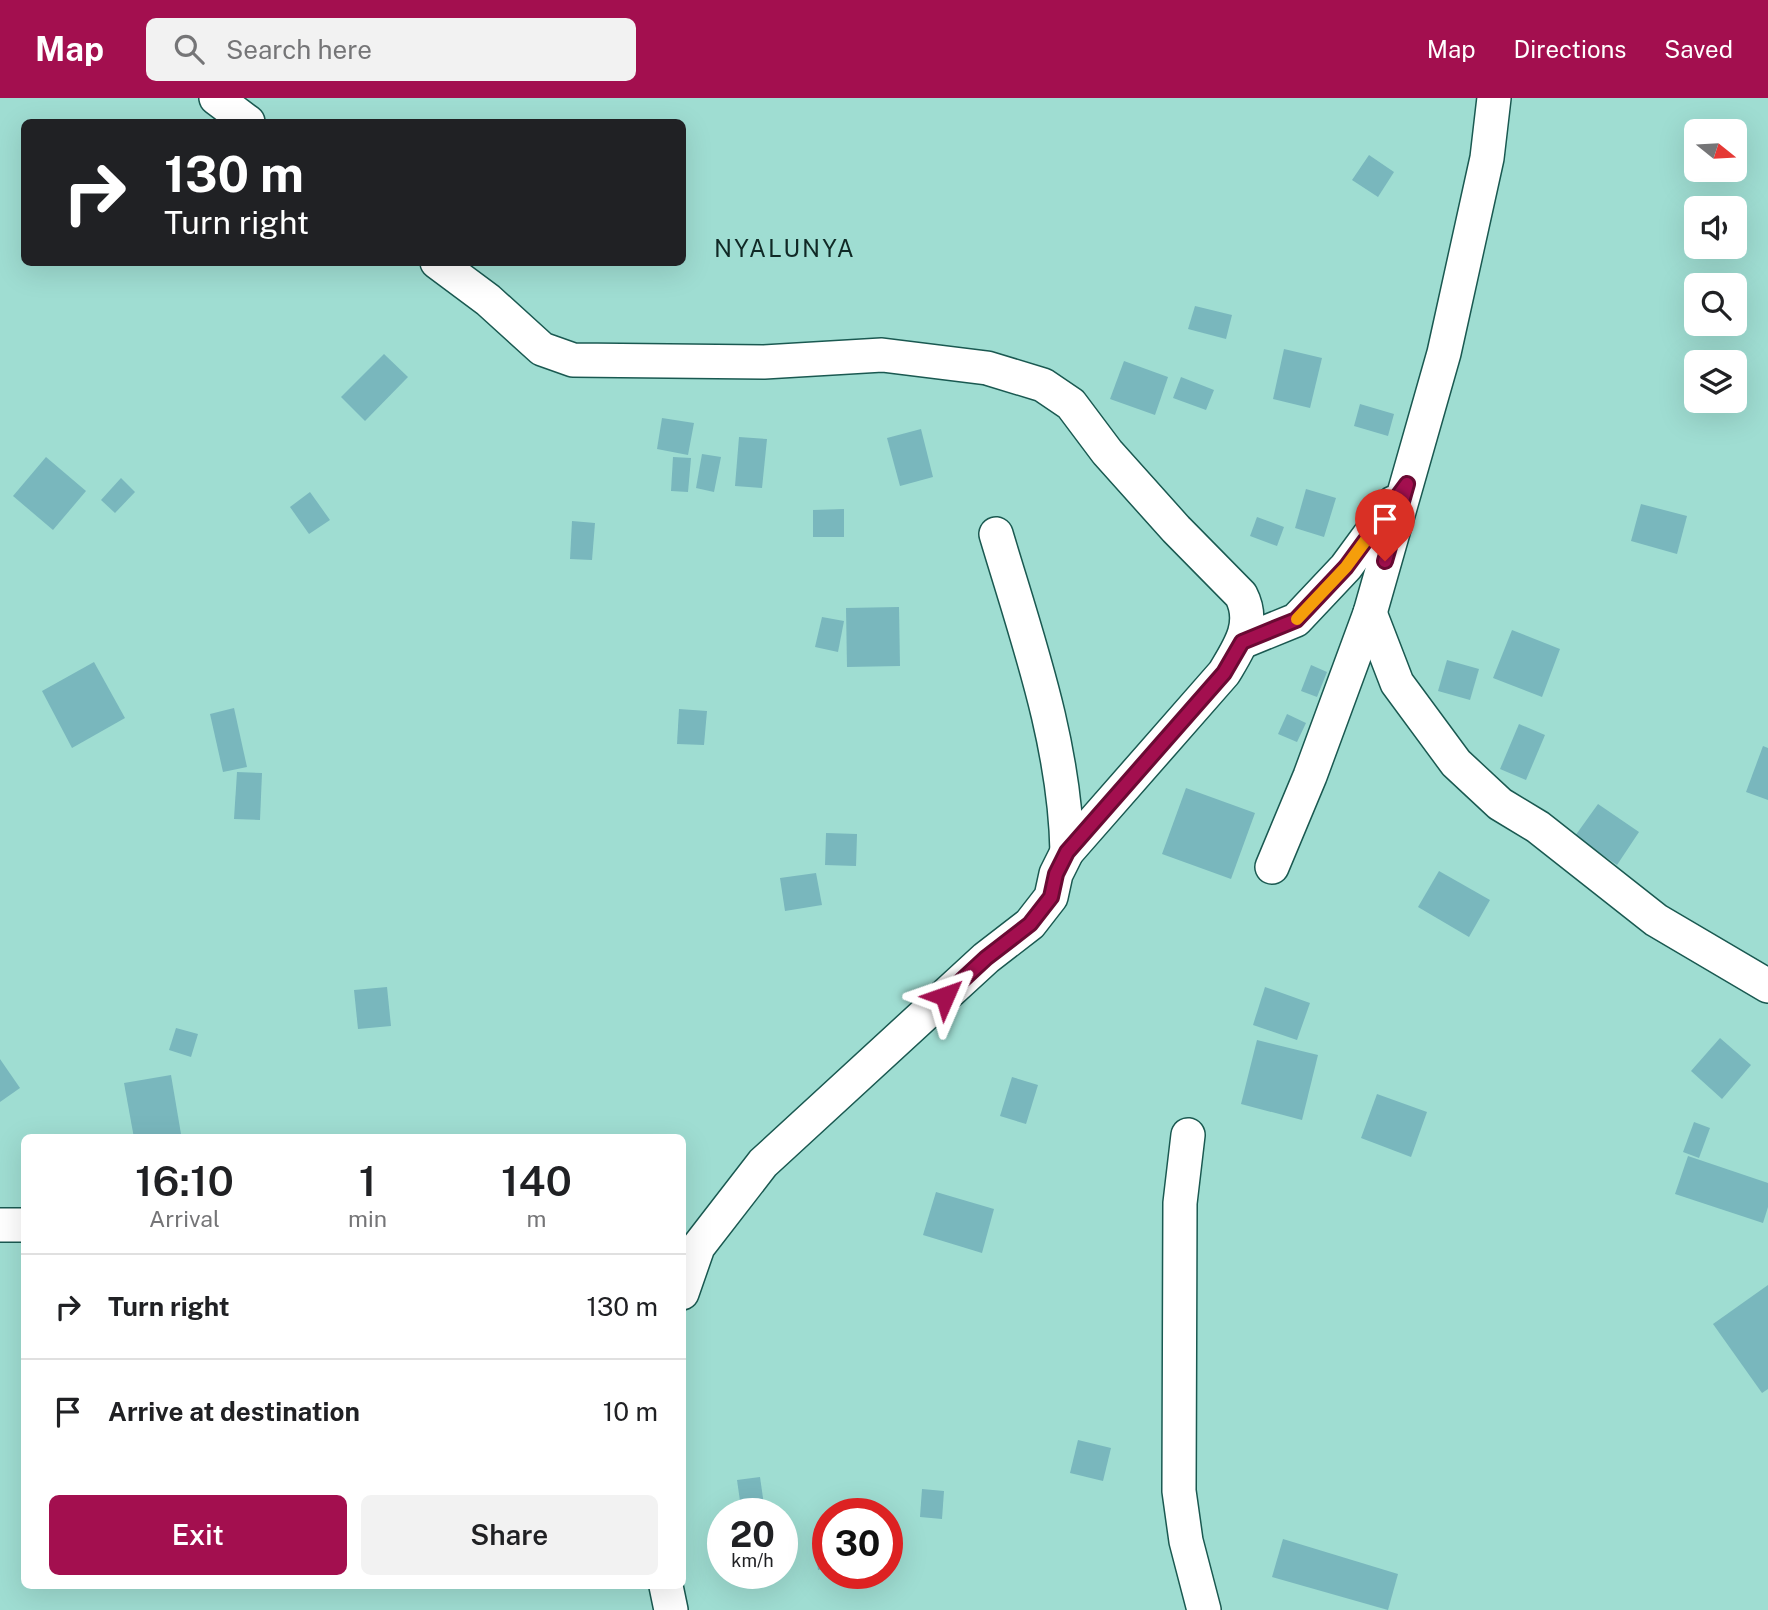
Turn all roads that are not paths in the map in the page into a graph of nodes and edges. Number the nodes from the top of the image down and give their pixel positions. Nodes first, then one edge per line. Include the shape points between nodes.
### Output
1 (216, 98) edge
2 (1493, 98) edge
3 (244, 119) edge
4 (442, 266) edge
5 (1407, 484) junction
6 (996, 534) dead end
7 (1370, 613) junction
8 (1242, 642) junction
9 (1067, 852) junction
10 (1272, 867) dead end
11 (1768, 986) edge
12 (1188, 1135) dead end
13 (0, 1225) edge
14 (21, 1225) edge
15 (690, 1246) edge
16 (686, 1270) edge
17 (667, 1589) edge
18 (671, 1610) edge
19 (1205, 1610) edge

1 - 3 street
2 - 5 street via 1487,158 1444,353
4 - 8 street via 541,349 573,360 764,362 882,355 987,368 1043,385 1071,404 1107,452 1241,595 1248,607
5 - 7 street
5 - 8 street via 1346,567 1296,620
6 - 9 street via 1049,716 1066,810
7 - 10 street
7 - 11 street via 1396,683 1456,763 1500,804 1538,827 1656,920
8 - 9 street via 1224,673
9 - 15 street via 1051,897 1030,924 986,958 763,1163
12 - 19 street via 1180,1203 1179,1491 1186,1541
13 - 14 street
15 - 16 street
17 - 18 street

